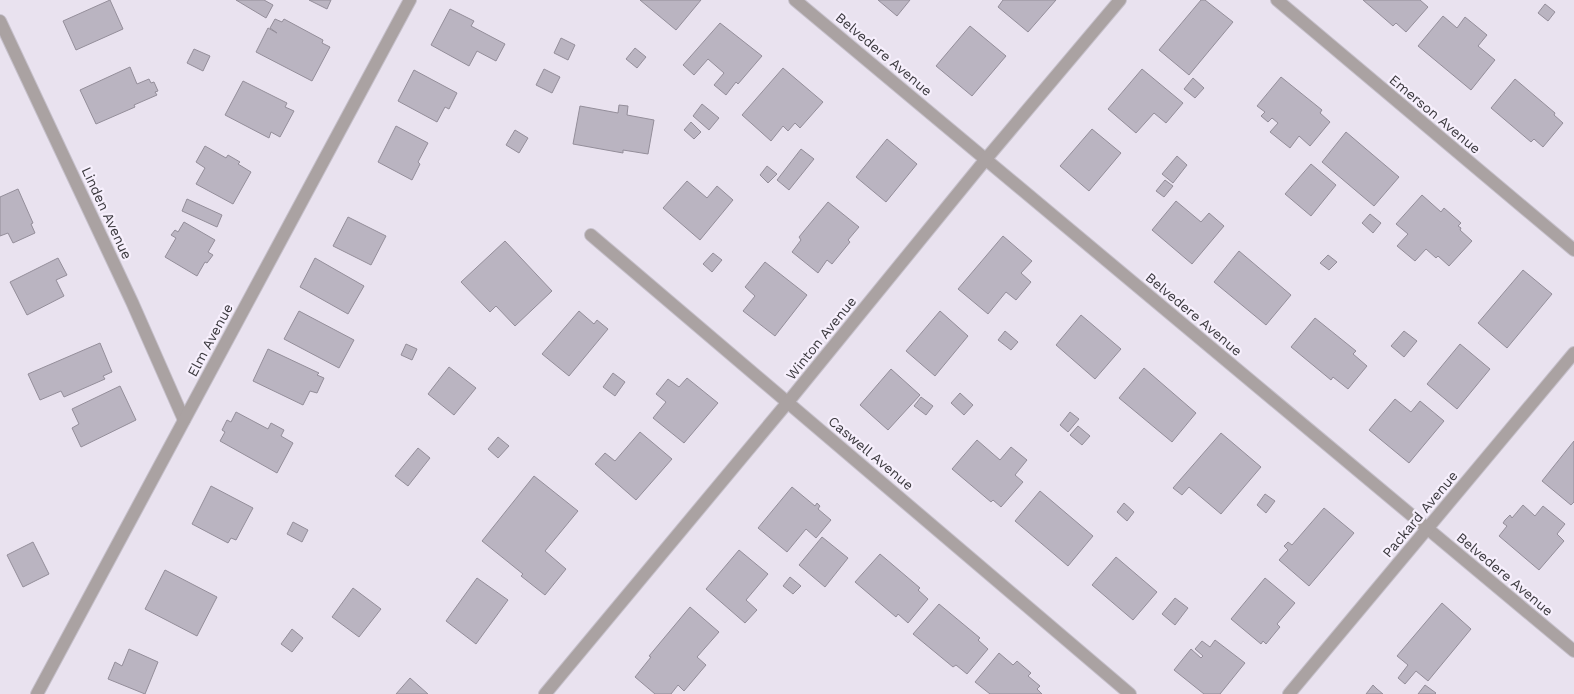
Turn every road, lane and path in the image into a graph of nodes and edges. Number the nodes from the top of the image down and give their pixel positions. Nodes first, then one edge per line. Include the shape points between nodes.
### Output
1 (410, 0) edge
2 (795, 0) edge
3 (1120, 0) edge
4 (1278, 0) edge
5 (0, 22) edge
6 (986, 160) junction
7 (591, 235) dead end
8 (1574, 250) edge
9 (1574, 353) edge
10 (788, 402) junction
11 (184, 420) junction
12 (1427, 528) junction
13 (1574, 651) edge
14 (37, 694) edge
15 (545, 694) edge
16 (1130, 694) edge
17 (1288, 694) edge

1 - 11 street, Elm Avenue
2 - 6 street, Belvedere Avenue
3 - 6 street, Winton Avenue
4 - 8 street, Emerson Avenue
5 - 11 street, Linden Avenue
6 - 10 street, Winton Avenue
6 - 12 street, Belvedere Avenue
7 - 10 street, Caswell Avenue
9 - 12 street, Packard Avenue
10 - 15 street, Winton Avenue
10 - 16 street, Caswell Avenue
11 - 14 street, Elm Avenue
12 - 13 street, Belvedere Avenue
12 - 17 street, Packard Avenue

